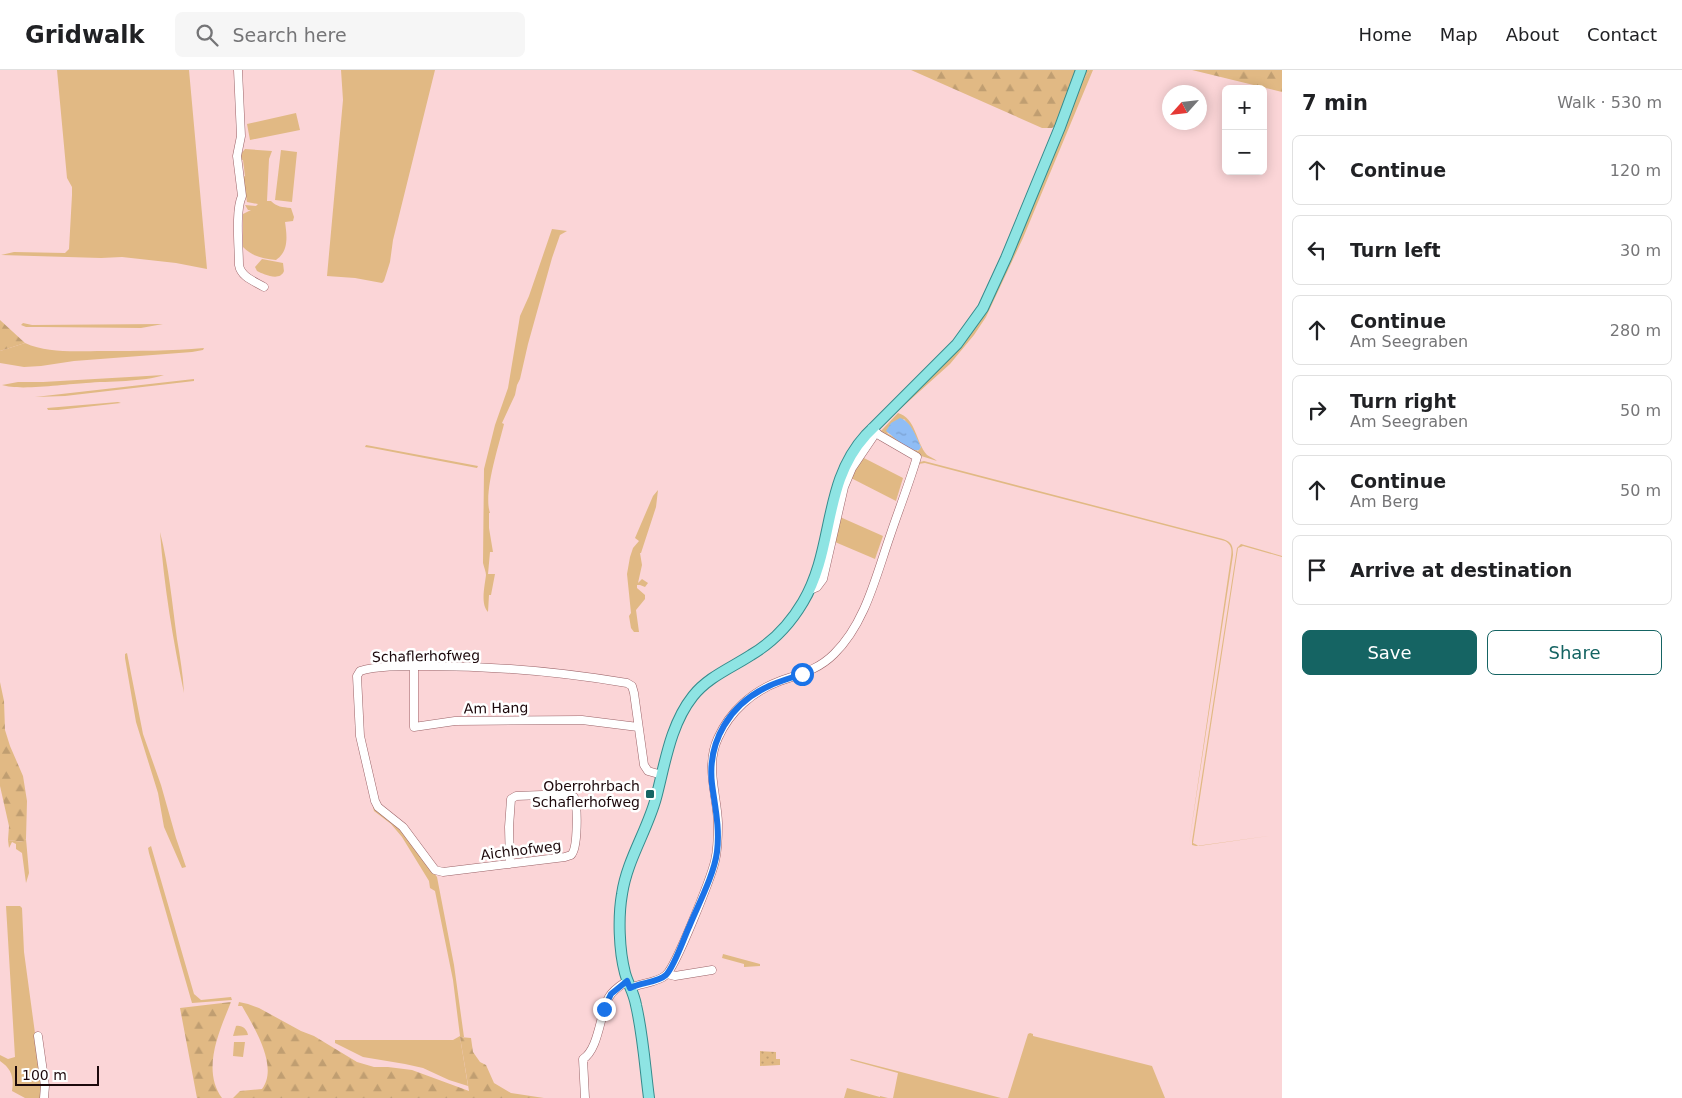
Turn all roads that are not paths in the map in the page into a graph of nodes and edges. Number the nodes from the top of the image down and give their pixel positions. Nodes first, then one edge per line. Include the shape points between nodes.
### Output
1 (238, 70) edge
2 (1081, 70) edge
3 (264, 287) dead end
4 (872, 428) junction
5 (414, 666) junction
6 (638, 727) junction
7 (662, 775) junction
8 (510, 864) junction
9 (438, 872) joint
10 (712, 970) dead end
11 (667, 974) junction
12 (629, 984) junction
13 (38, 1036) dead end
14 (44, 1098) edge
15 (585, 1098) edge
16 (649, 1098) edge

1 - 3 street via 241,136 237,156 242,196 239,265 243,275
2 - 4 main road via 983,308 957,344
4 - 7 main road via 854,448 842,470 819,566 810,590 794,616 770,642 710,680 694,695 678,721
4 - 11 street via 879,436 917,457 871,592 859,619 839,649 811,671 769,686 740,706 723,727 713,752 712,784 718,822 716,856 687,933
5 - 6 street, Schaflerhofweg via 500,667 624,682 632,686
5 - 6 street, Am Hang via 414,726 455,721 582,720
5 - 9 street, Schaflerhofweg via 358,672 359,730 376,805 403,826
6 - 7 street via 645,767
7 - 12 main road via 622,895 621,948
8 - 8 street, Aichhofweg via 573,854 574,797 568,794 516,796 511,799
8 - 9 street, Aichhofweg
10 - 11 street
11 - 12 street
12 - 15 street via 617,988 609,998 590,1052 583,1059
12 - 16 main road via 638,1010
13 - 14 street

